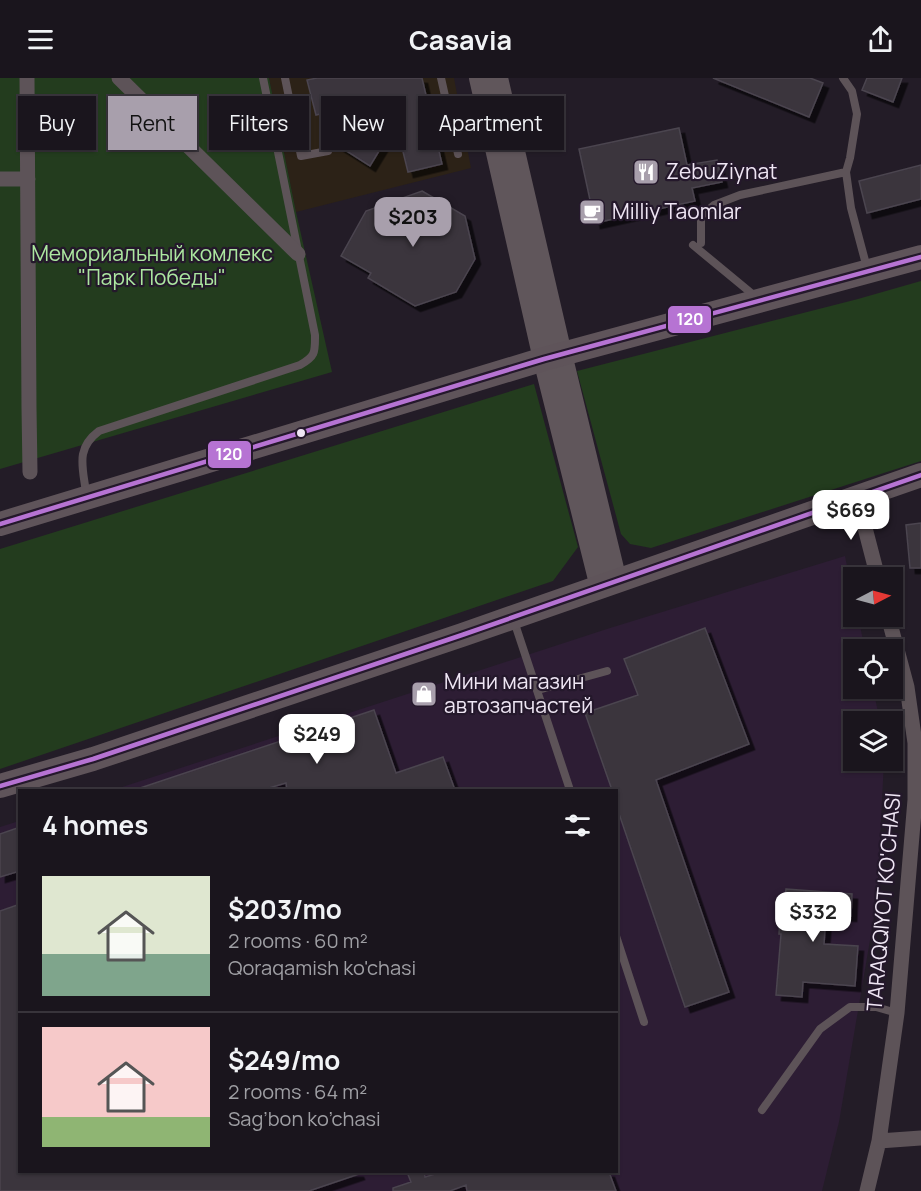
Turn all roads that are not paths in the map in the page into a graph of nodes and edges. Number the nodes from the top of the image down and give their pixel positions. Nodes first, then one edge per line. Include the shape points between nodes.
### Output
1 (27, 78) edge
2 (118, 78) edge
3 (263, 78) edge
4 (285, 78) edge
5 (441, 78) edge
6 (480, 78) edge
7 (497, 78) edge
8 (843, 78) edge
9 (328, 151) dead end
10 (458, 154) dead end
11 (846, 172) junction
12 (0, 179) edge
13 (28, 179) junction
14 (298, 254) junction
15 (921, 257) edge
16 (868, 271) junction
17 (760, 300) junction
18 (552, 357) junction
19 (30, 472) dead end
20 (921, 475) edge
21 (857, 497) junction
22 (87, 498) junction
23 (0, 524) edge
24 (875, 567) edge
25 (608, 584) junction
26 (513, 617) junction
27 (891, 627) edge
28 (607, 671) dead end
29 (538, 690) junction
30 (0, 786) edge
31 (570, 789) edge
32 (618, 942) edge
33 (897, 1013) junction
34 (644, 1022) dead end
35 (762, 1110) dead end
36 (921, 1138) edge
37 (879, 1141) junction
38 (867, 1191) edge

1 - 13 street
2 - 14 street
3 - 14 lane
4 - 9 lane via 301,156
5 - 10 lane
6 - 18 main road
7 - 18 main road
8 - 11 lane via 852,90 857,114
11 - 16 lane
11 - 17 lane via 740,195 714,205 701,216 697,244
12 - 13 street
13 - 19 street
14 - 22 lane via 315,335 310,359 99,431 89,438 82,455
15 - 16 main road
16 - 17 main road
17 - 18 main road
18 - 22 main road
18 - 25 main road
20 - 21 main road
21 - 24 street
21 - 25 main road
22 - 23 main road
25 - 26 main road
26 - 29 lane
26 - 30 main road via 93,759
27 - 33 street, TARAQQIYOT KO'CHASI via 907,687 915,743 914,828
28 - 29 lane
29 - 31 lane
32 - 34 lane
33 - 35 lane via 876,1007 850,1007 820,1029
33 - 37 street, TARAQQIYOT KO'CHASI
36 - 37 street
37 - 38 street, TARAQQIYOT KO'CHASI

